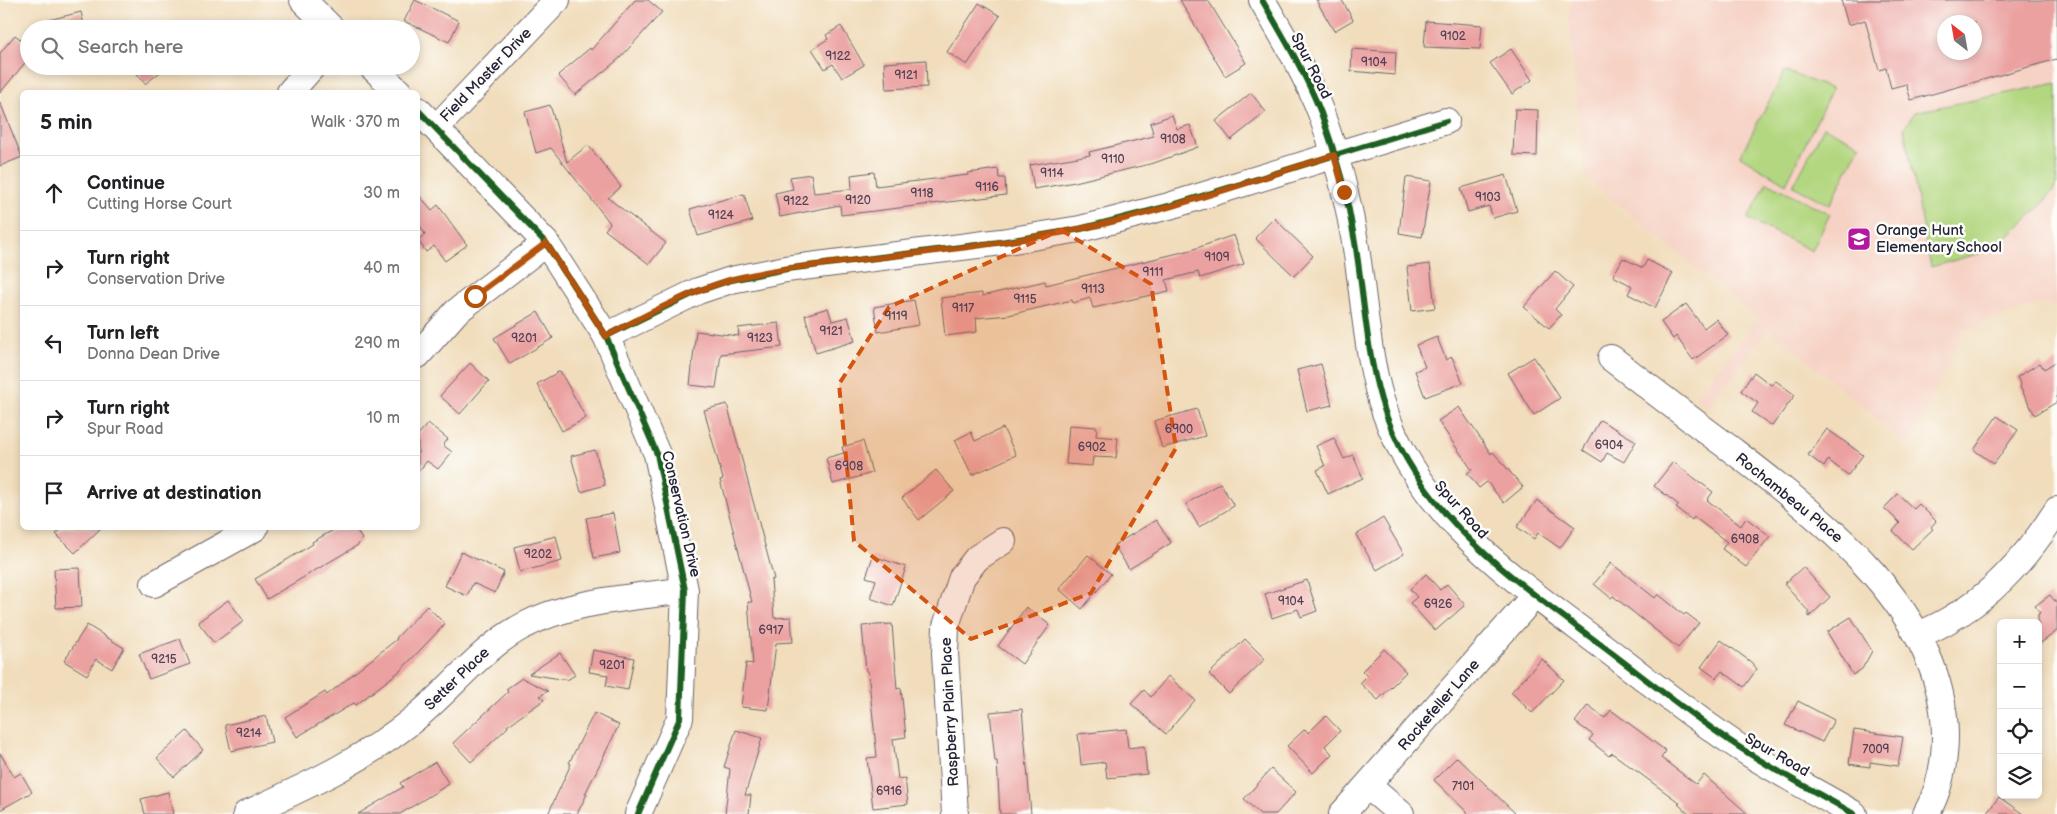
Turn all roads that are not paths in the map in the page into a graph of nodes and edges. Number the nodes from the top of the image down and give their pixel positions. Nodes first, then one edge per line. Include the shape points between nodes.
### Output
1 (303, 0) edge
2 (557, 0) edge
3 (1262, 0) edge
4 (323, 20) edge
5 (305, 75) edge
6 (381, 75) edge
7 (292, 90) edge
8 (397, 90) edge
9 (427, 119) edge
10 (1446, 121) dead end
11 (1334, 155) junction
12 (546, 243) junction
13 (606, 336) junction
14 (420, 352) edge
15 (1611, 358) dead end
16 (2057, 510) edge
17 (251, 530) edge
18 (1003, 541) dead end
19 (154, 584) dead end
20 (685, 590) junction
21 (1535, 595) junction
22 (1918, 636) junction
23 (1368, 786) junction
24 (246, 814) edge
25 (638, 814) edge
26 (955, 814) edge
27 (1342, 814) edge
28 (1401, 814) edge
29 (1854, 814) edge
30 (1926, 814) edge

1 - 4 street
2 - 9 street, Field Master Drive
3 - 11 street, Spur Road via 1321,113
5 - 7 street
6 - 8 street
9 - 12 street, Conservation Drive
10 - 11 street
11 - 13 street via 1169,206 1080,229 786,269 732,280 690,294
11 - 21 street, Spur Road via 1355,242 1373,369 1395,437 1417,478 1447,518 1484,554
12 - 13 street, Conservation Drive
12 - 14 street via 456,312
13 - 20 street, Conservation Drive via 657,454
15 - 22 street, Rochambeau Place via 1827,526 1882,584
16 - 22 street via 2005,576 1953,618
17 - 19 street
18 - 26 street, Raspberry Plain Place via 977,558 962,577 946,626
20 - 24 street, Setter Place via 584,605 524,625 484,651 420,714 376,749 329,776
20 - 25 street, Conservation Drive via 680,718
21 - 23 street, Rockefeller Lane
21 - 29 street, Spur Road via 1731,742
22 - 30 street, Rochambeau Place via 1936,675 1945,715 1945,745 1939,785
23 - 27 street, Rockefeller Lane
23 - 28 street

